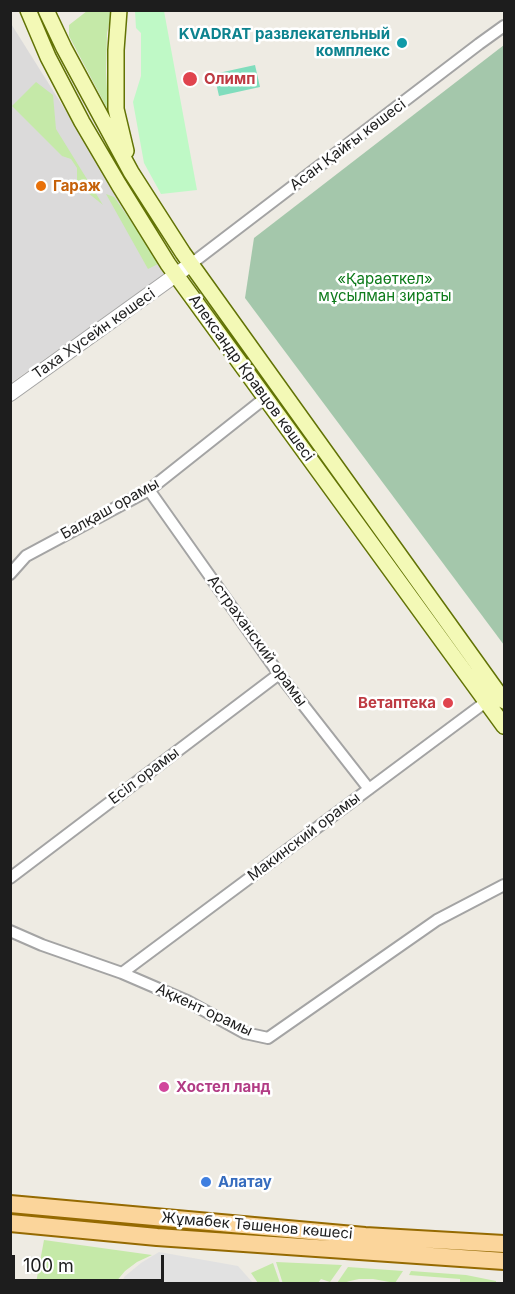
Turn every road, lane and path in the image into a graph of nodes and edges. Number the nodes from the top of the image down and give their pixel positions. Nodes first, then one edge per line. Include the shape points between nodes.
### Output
1 (28, 10) edge
2 (119, 10) edge
3 (52, 13) edge
4 (504, 26) edge
5 (36, 30) junction
6 (131, 172) junction
7 (191, 264) junction
8 (177, 275) junction
9 (10, 394) edge
10 (266, 398) junction
11 (149, 490) junction
12 (10, 574) edge
13 (279, 675) junction
14 (487, 701) junction
15 (504, 701) edge
16 (504, 726) edge
17 (369, 789) junction
18 (10, 878) edge
19 (504, 885) edge
20 (10, 931) edge
21 (122, 973) junction
22 (10, 1204) edge
23 (10, 1223) edge
24 (504, 1244) edge
25 (504, 1261) edge

1 - 5 main road, Александр Кравцов көшесі
2 - 6 main road via 116,108
3 - 5 main road
3 - 6 main road, Александр Кравцов көшесі via 64,48
4 - 7 street, Асан Қайғы көшесі
5 - 8 main road, Александр Кравцов көшесі via 82,122
6 - 7 main road, Александр Кравцов көшесі
7 - 8 street, Таха Хусейн көшесі
7 - 15 main road, Александр Кравцов көшесі
8 - 9 street, Таха Хусейн көшесі
8 - 10 main road, Александр Кравцов көшесі
10 - 11 street, Балқаш орамы
10 - 14 main road, Александр Кравцов көшесі
11 - 12 street, Балқаш орамы via 26,556
11 - 13 street, Астраханский орамы
13 - 17 street, Астраханский орамы
13 - 18 street, Есіл орамы
14 - 16 main road, Александр Кравцов көшесі
14 - 17 street, Макинский орамы
17 - 21 street, Макинский орамы
19 - 21 street, Ақкент орамы via 437,920 268,1038 244,1033 187,1001
20 - 21 street, Ақкент орамы
22 - 24 main road, Жұмабек Тәшенов көшесі
23 - 25 main road, Жұмабек Тәшенов көшесі

